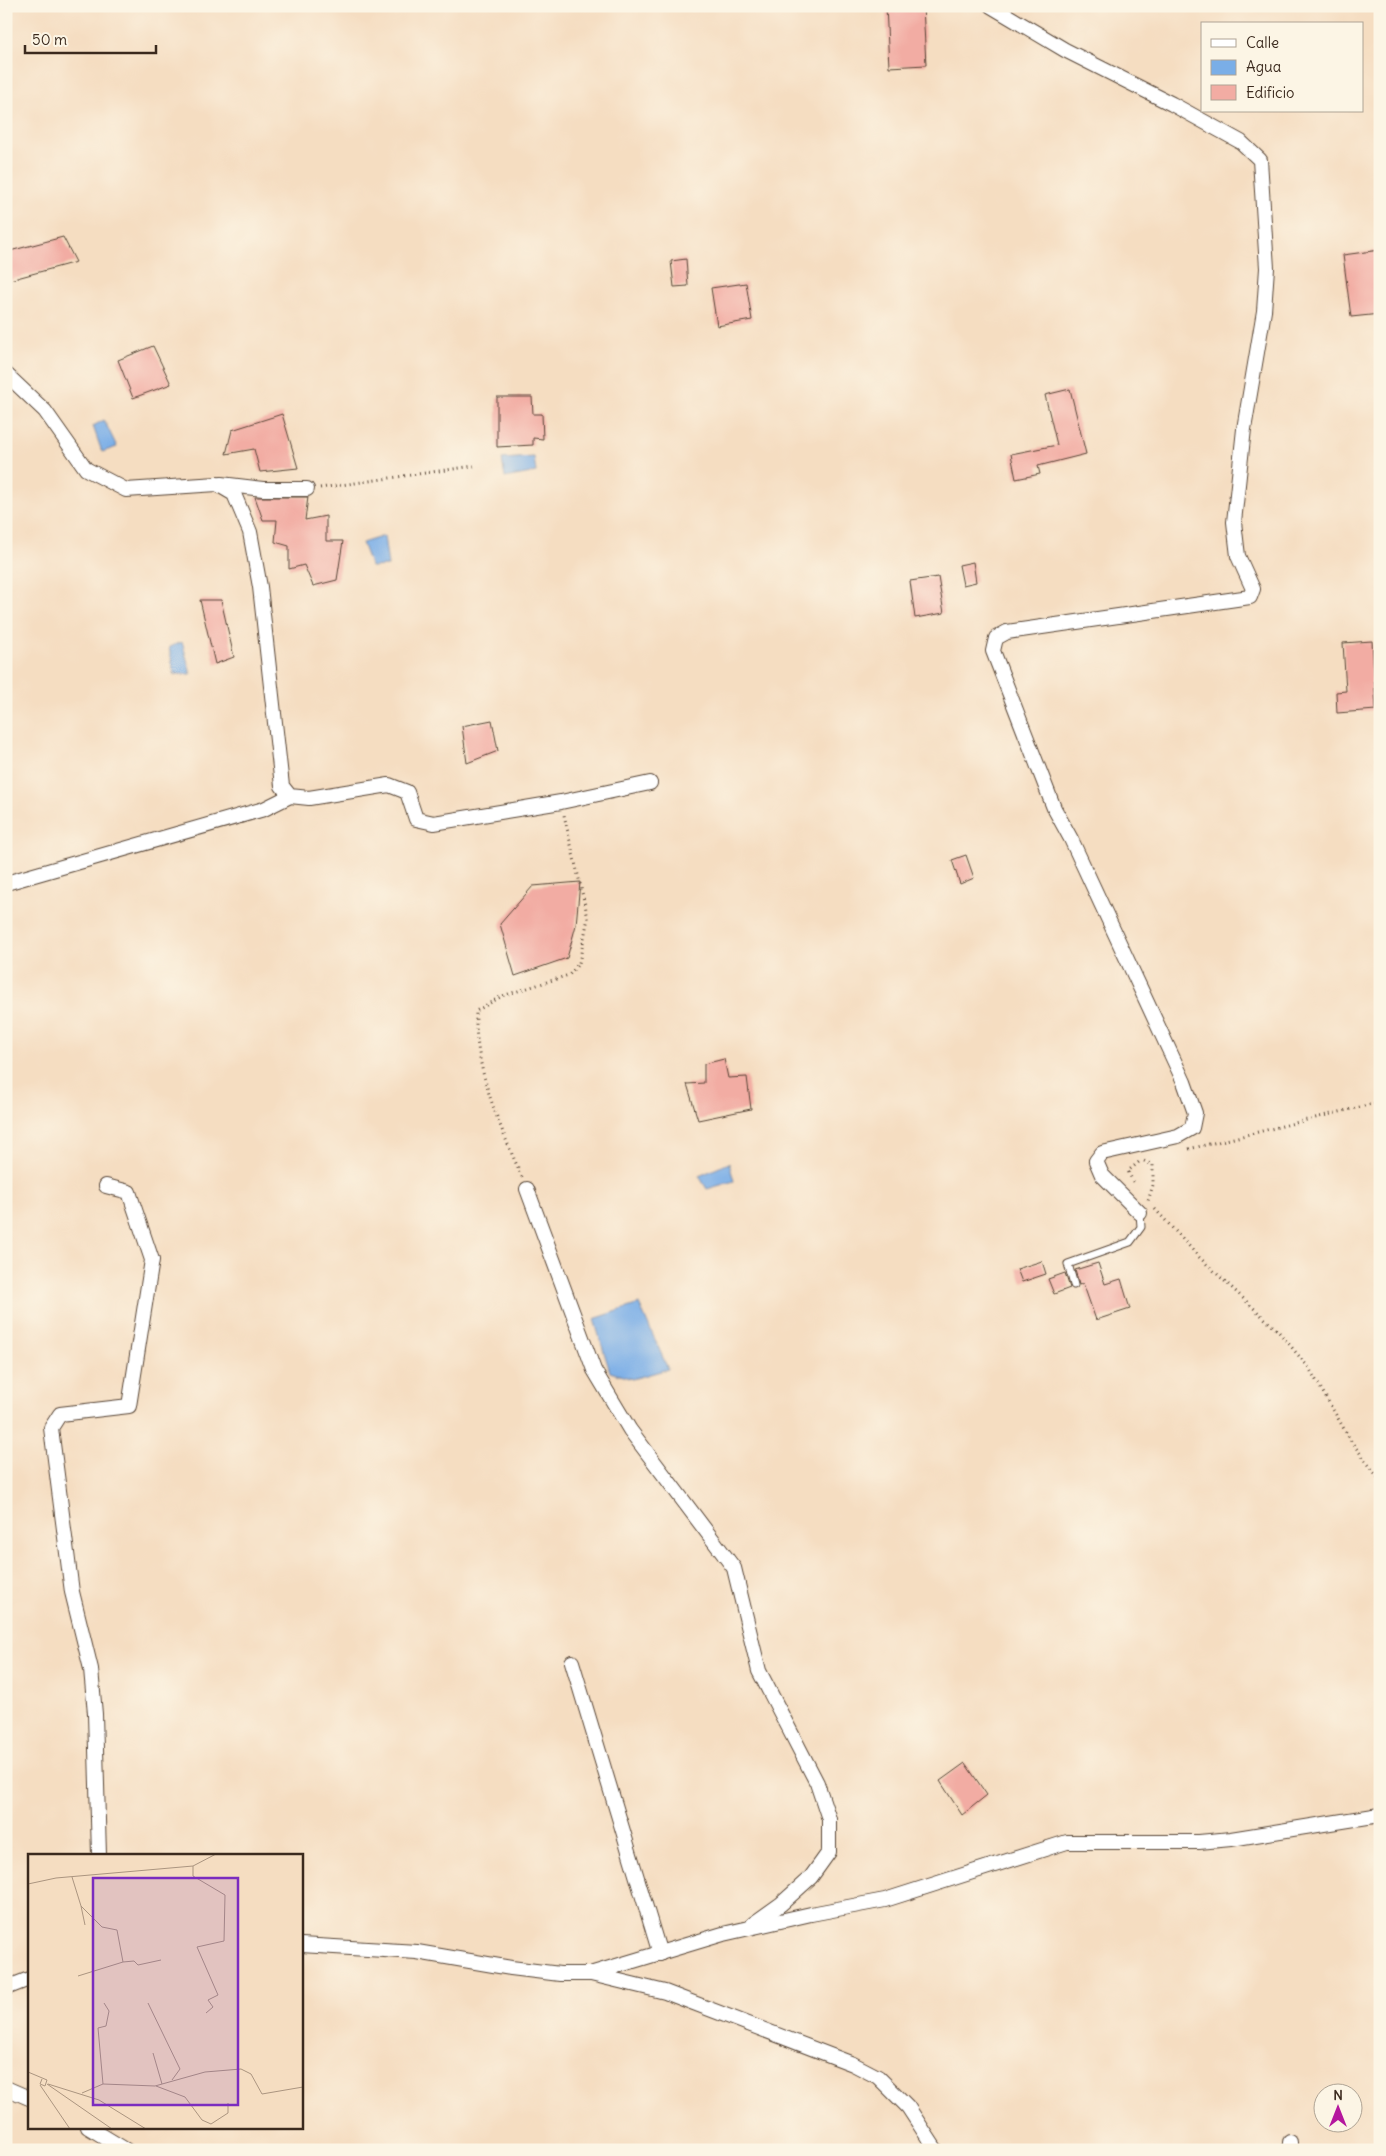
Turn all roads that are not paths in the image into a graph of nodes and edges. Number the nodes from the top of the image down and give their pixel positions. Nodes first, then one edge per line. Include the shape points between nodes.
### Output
1 (991, 6) edge
2 (6, 374) edge
3 (217, 484) junction
4 (307, 489) road end
5 (650, 783) dead end
6 (290, 796) junction
7 (6, 883) edge
8 (106, 1186) dead end
9 (527, 1189) road end
10 (1140, 1213) joint
11 (1074, 1285) dead end
12 (572, 1662) dead end
13 (1380, 1816) edge
14 (99, 1854) edge
15 (746, 1929) junction
16 (302, 1946) edge
17 (660, 1954) junction
18 (590, 1974) junction
19 (28, 1979) edge
20 (6, 1988) edge
21 (6, 2088) edge
22 (28, 2098) edge
23 (90, 2128) edge
24 (126, 2150) edge
25 (936, 2150) edge

1 - 10 street via 1065,50 1241,142 1260,160 1267,268 1234,522 1238,556 1253,589 1250,597 1007,632 996,638 993,651 1054,808 1184,1082 1195,1114 1192,1128 1178,1136 1102,1153 1096,1161 1102,1175
2 - 3 street via 45,411 86,469 126,490
3 - 4 street
3 - 6 street via 234,494 250,532 260,587 282,786
5 - 6 street via 434,823 416,819 407,792 389,785 309,798
6 - 7 street via 264,809
8 - 14 street via 129,1192 152,1260 129,1406 60,1414 51,1428 72,1592 91,1669
9 - 15 street via 594,1370 630,1430 734,1568 760,1672 817,1783 829,1819 829,1852 811,1877
10 - 11 lane via 1141,1227 1130,1242 1068,1264
12 - 17 street
13 - 15 street via 1198,1842 1067,1842 885,1900
15 - 17 street
16 - 18 street via 417,1952 550,1973
17 - 18 street
18 - 25 street via 665,1992 853,2064 878,2077 908,2107
19 - 20 street
21 - 22 street
23 - 24 street

